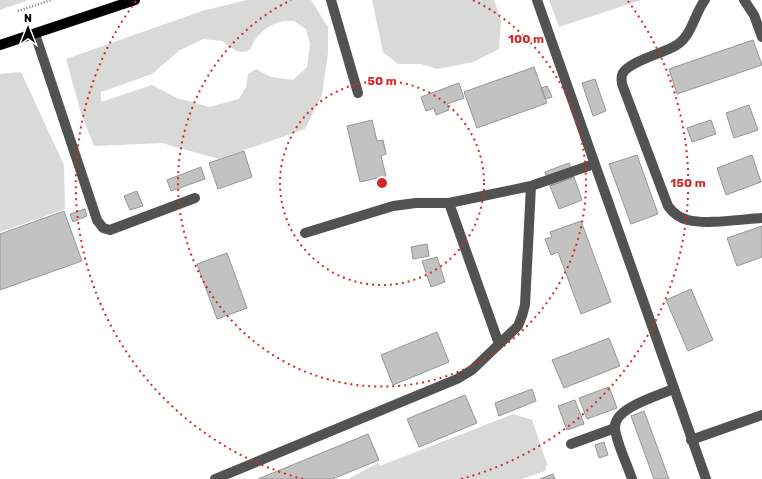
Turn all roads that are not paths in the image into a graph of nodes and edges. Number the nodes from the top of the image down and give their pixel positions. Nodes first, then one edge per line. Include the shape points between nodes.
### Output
1 (135, 0) edge
2 (331, 0) edge
3 (537, 0) edge
4 (705, 0) edge
5 (744, 0) edge
6 (35, 34) junction
7 (762, 36) edge
8 (0, 46) edge
9 (358, 93) dead end
10 (594, 164) junction
11 (531, 186) junction
12 (195, 198) dead end
13 (449, 203) junction
14 (762, 218) edge
15 (306, 233) dead end
16 (499, 344) junction
17 (673, 389) junction
18 (762, 415) edge
19 (615, 428) junction
20 (691, 440) junction
21 (571, 444) dead end
22 (215, 479) edge
23 (632, 479) edge
24 (706, 479) edge

1 - 6 main road
2 - 9 street
3 - 10 street
4 - 14 street via 683,40 676,46 626,69 622,75 622,84 668,206 675,214 697,222
5 - 7 street via 754,15
6 - 8 main road
6 - 12 street via 97,220 103,228 110,230
10 - 11 street
10 - 17 street
11 - 13 street
11 - 16 street via 525,305 518,326
13 - 15 street via 393,206
13 - 16 street
16 - 22 street via 472,370 457,379
17 - 19 street via 623,411 616,418
17 - 20 street
18 - 20 street
19 - 21 street
19 - 23 street
20 - 24 street

